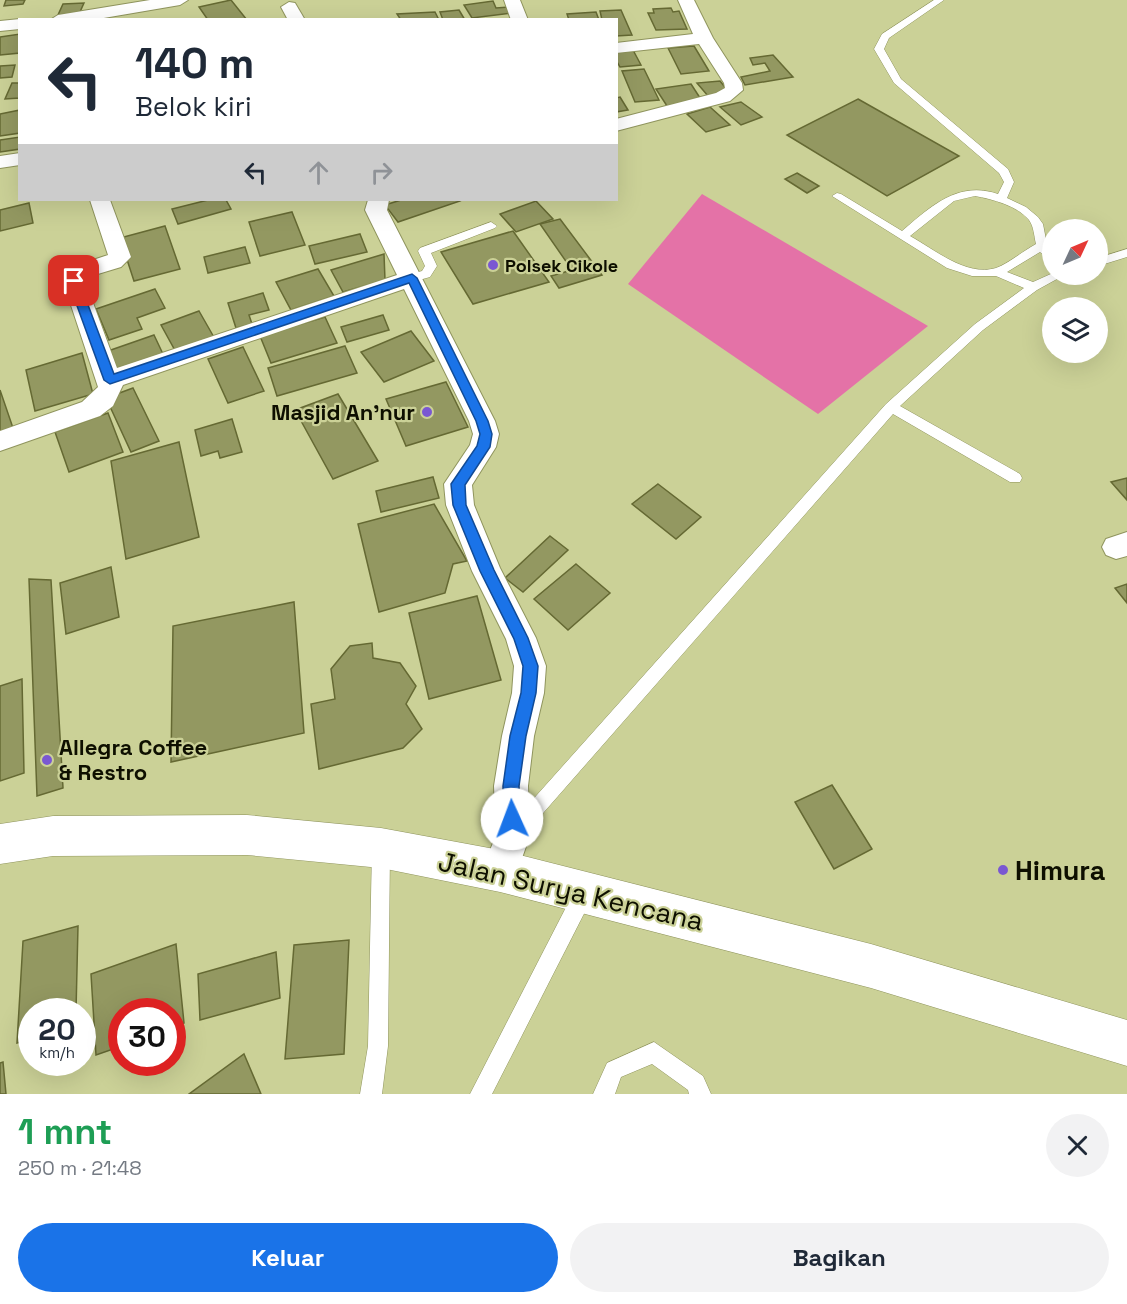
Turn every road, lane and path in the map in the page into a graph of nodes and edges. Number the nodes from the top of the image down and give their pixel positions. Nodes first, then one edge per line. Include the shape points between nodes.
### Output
1 (95, 0) edge
2 (180, 0) edge
3 (512, 0) edge
4 (686, 0) edge
5 (940, 0) edge
6 (84, 18) edge
7 (519, 18) edge
8 (18, 24) edge
9 (0, 26) edge
10 (704, 38) junction
11 (618, 48) edge
12 (618, 124) edge
13 (18, 159) edge
14 (0, 162) edge
15 (837, 196) dead end
16 (1001, 199) junction
17 (100, 201) edge
18 (379, 201) edge
19 (491, 226) dead end
20 (903, 236) junction
21 (1041, 246) joint
22 (1127, 253) edge
23 (1108, 259) edge
24 (997, 272) junction
25 (412, 278) junction
26 (1042, 283) edge
27 (1033, 287) junction
28 (110, 380) junction
29 (891, 407) junction
30 (0, 441) edge
31 (1015, 478) dead end
32 (0, 844) edge
33 (381, 848) junction
34 (506, 853) junction
35 (584, 893) junction
36 (1127, 1043) edge
37 (370, 1094) edge
38 (481, 1094) edge
39 (604, 1094) edge
40 (700, 1094) edge

1 - 6 street
2 - 6 street
3 - 7 street
4 - 10 street
5 - 16 lane via 885,36 879,49 897,81 1004,171 1009,182
8 - 9 street
10 - 11 street
10 - 12 street via 733,83 731,94
13 - 14 street
15 - 20 lane
16 - 20 lane via 977,192 960,193
16 - 21 lane via 1021,208 1034,220
17 - 28 street via 120,257 80,272 74,281
18 - 25 street via 376,210
19 - 25 lane via 424,251 431,266 426,274
20 - 24 lane via 951,265 972,272
21 - 24 lane
22 - 23 lane
24 - 27 lane
25 - 28 street
25 - 34 street via 486,434 483,447 458,484 460,505 530,666 511,786
26 - 27 lane
27 - 29 lane via 979,327
28 - 30 street via 111,387 104,399 91,409
29 - 31 lane
29 - 34 lane
32 - 33 street, Jalan Surya Kencana via 53,836 247,835
33 - 34 street, Jalan Surya Kencana
33 - 37 lane via 378,1046
34 - 35 street, Jalan Surya Kencana
35 - 36 street, Jalan Surya Kencana via 871,966
35 - 38 lane
39 - 40 lane via 614,1070 654,1052 696,1083

